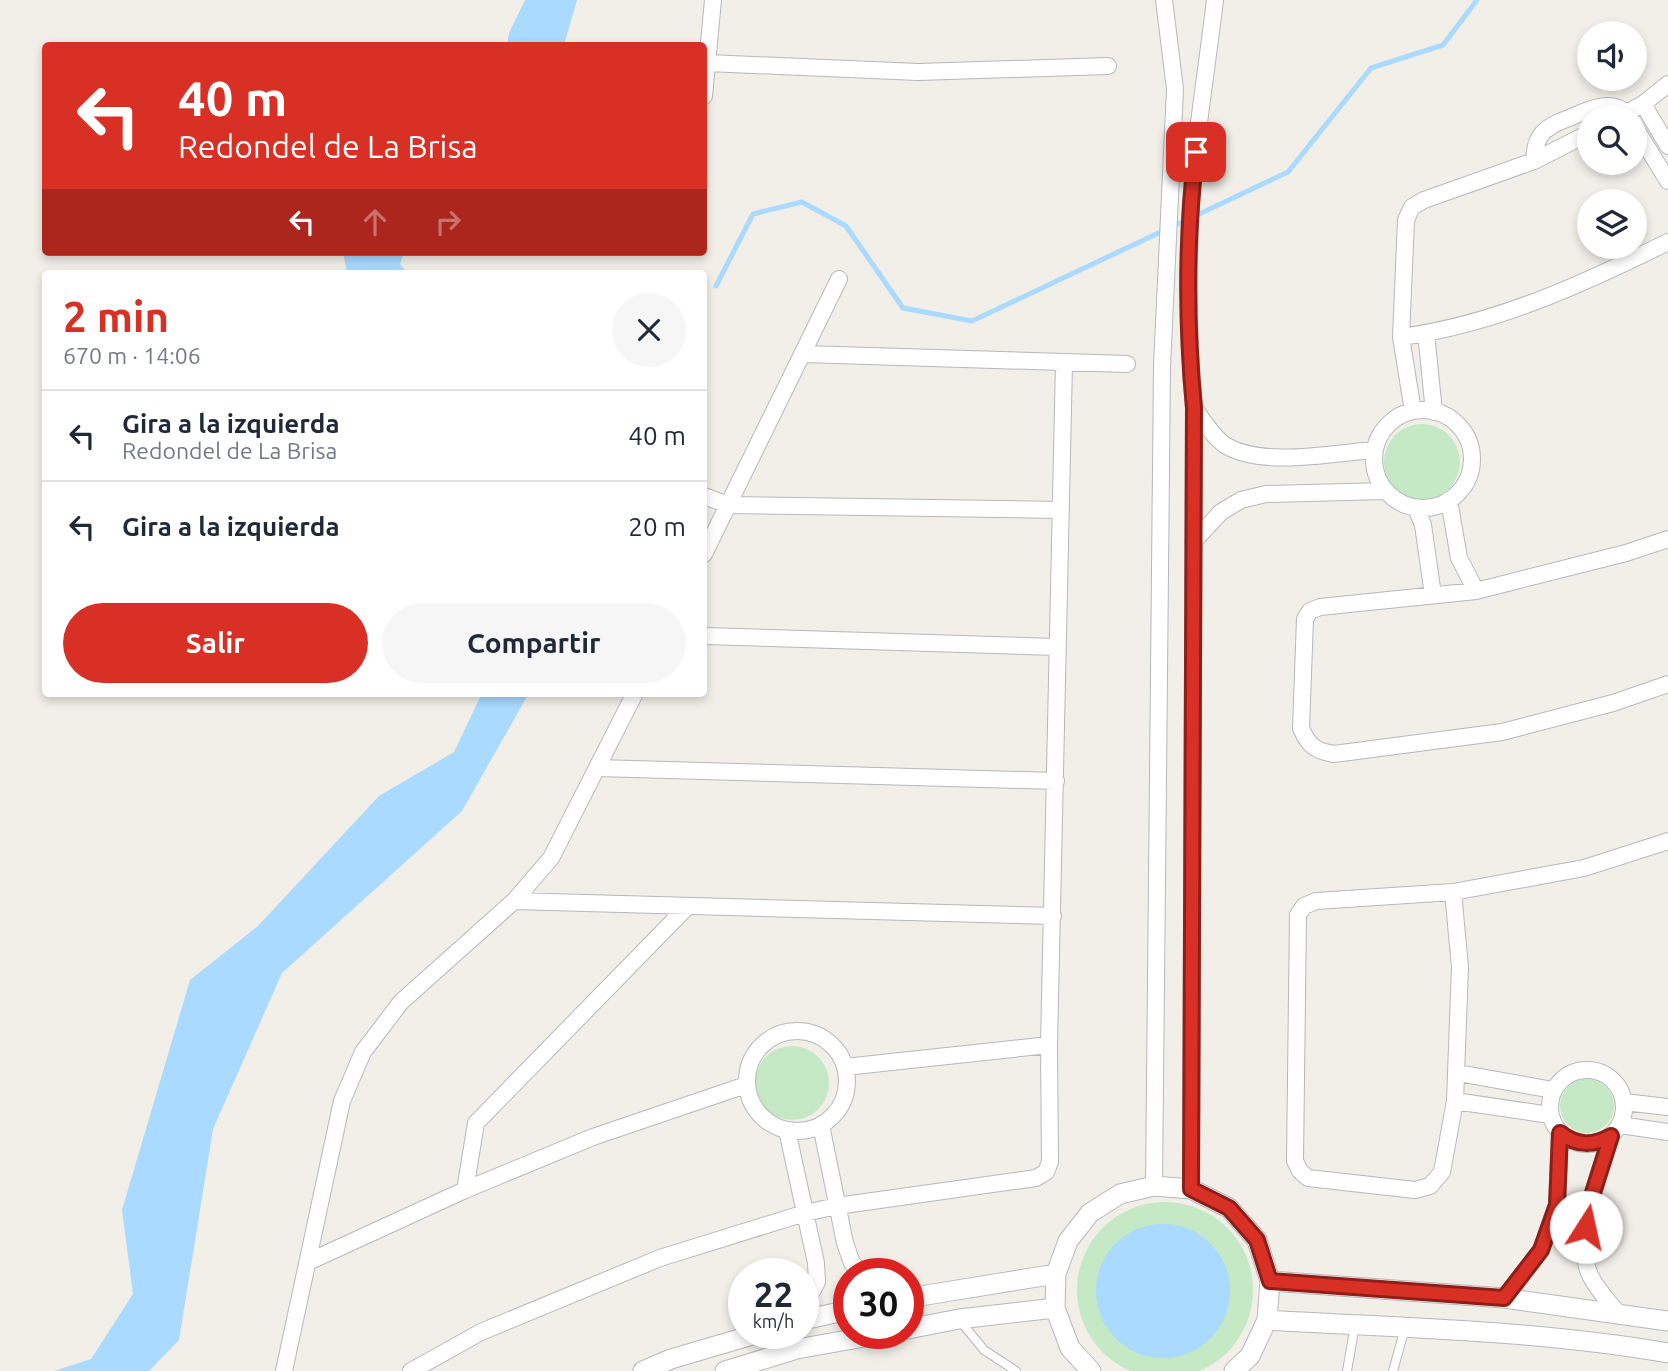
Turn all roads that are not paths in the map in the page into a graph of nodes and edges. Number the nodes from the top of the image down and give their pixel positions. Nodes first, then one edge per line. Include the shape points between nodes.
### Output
1 (713, 0) edge
2 (1164, 0) edge
3 (1214, 0) edge
4 (708, 62) junction
5 (1108, 65) dead end
6 (707, 70) edge
7 (1668, 85) edge
8 (1643, 104) joint
9 (1577, 114) edge
10 (1577, 139) edge
11 (1668, 146) edge
12 (1647, 149) edge
13 (1534, 161) junction
14 (1668, 181) edge
15 (1668, 242) edge
16 (839, 279) dead end
17 (1426, 333) junction
18 (1401, 337) junction
19 (804, 354) junction
20 (1064, 362) junction
21 (1127, 364) dead end
22 (1194, 408) junction
23 (1413, 411) junction
24 (1434, 412) junction
25 (1374, 450) junction
26 (1385, 491) junction
27 (707, 497) edge
28 (1449, 500) junction
29 (728, 505) junction
30 (1416, 508) junction
31 (1060, 510) junction
32 (1668, 538) edge
33 (1193, 542) junction
34 (707, 548) edge
35 (1476, 590) junction
36 (1433, 595) junction
37 (707, 636) edge
38 (1057, 647) junction
39 (1668, 684) edge
40 (633, 697) edge
41 (597, 768) junction
42 (1056, 781) junction
43 (1668, 841) edge
44 (1453, 892) junction
45 (514, 901) junction
46 (687, 907) junction
47 (1054, 916) junction
48 (1049, 1045) junction
49 (845, 1067) junction
50 (1458, 1073) junction
51 (746, 1085) junction
52 (1553, 1090) junction
53 (1455, 1101) junction
54 (1624, 1101) junction
55 (1668, 1107) edge
56 (1550, 1115) junction
57 (821, 1125) junction
58 (787, 1130) junction
59 (1616, 1130) junction
60 (1668, 1132) edge
61 (1560, 1133) junction
62 (1154, 1186) junction
63 (1191, 1189) junction
64 (466, 1190) junction
65 (836, 1206) junction
66 (805, 1213) junction
67 (815, 1258) edge
68 (851, 1258) edge
69 (308, 1262) junction
70 (1056, 1275) junction
71 (1270, 1281) junction
72 (924, 1290) edge
73 (934, 1293) junction
74 (924, 1295) edge
75 (1504, 1298) junction
76 (1055, 1308) junction
77 (1617, 1312) junction
78 (959, 1320) junction
79 (1267, 1320) junction
80 (1668, 1321) edge
81 (1355, 1325) junction
82 (924, 1326) edge
83 (1405, 1328) junction
84 (728, 1342) edge
85 (833, 1343) edge
86 (1668, 1353) edge
87 (284, 1371) edge
88 (411, 1371) edge
89 (643, 1371) edge
90 (725, 1371) edge
91 (1016, 1371) edge
92 (1091, 1371) edge
93 (1234, 1371) edge
94 (1347, 1371) edge
95 (1393, 1371) edge

1 - 4 street
2 - 62 street via 1175,89 1162,366
3 - 22 street via 1193,175 1188,279
4 - 5 street via 918,72
4 - 6 street
7 - 8 street
8 - 11 street
9 - 13 street via 1542,134
10 - 13 street
12 - 14 street
13 - 18 street via 1412,207 1406,220
15 - 17 street via 1513,311
16 - 19 street
17 - 18 street
17 - 24 street
18 - 23 street
19 - 20 street
19 - 29 street
20 - 21 street
20 - 31 street
22 - 25 street via 1223,444 1242,453 1272,457
22 - 33 street
23 - 24 street
23 - 25 street via 1388,425
24 - 28 street via 1451,419 1464,432 1471,449 1472,467 1465,484
25 - 26 street via 1374,465
26 - 30 street
26 - 33 street via 1266,494 1241,500 1221,512
27 - 29 street
28 - 30 street
28 - 35 street via 1459,558
29 - 31 street
29 - 34 street
30 - 36 street via 1423,525
31 - 38 street
32 - 35 street
33 - 63 street
35 - 36 street
36 - 39 street via 1310,611 1305,619 1301,728 1307,743 1334,754 1502,732
37 - 38 street
38 - 42 street
40 - 41 street
41 - 42 street
41 - 45 street via 551,858
42 - 47 street
43 - 44 street via 1584,868
44 - 50 street via 1460,967
44 - 53 street via 1316,901 1298,915 1295,1161 1308,1178 1415,1190 1430,1186 1442,1172
45 - 46 street
45 - 69 street via 401,1002 362,1052 342,1101
46 - 47 street
46 - 64 street via 476,1122
47 - 48 street
48 - 49 street
48 - 65 street via 1050,1162 1046,1172 1036,1178
49 - 51 street via 837,1052 819,1037 779,1034 754,1055
49 - 57 street via 843,1100
50 - 52 street
50 - 53 street
51 - 58 street via 759,1115
51 - 64 street via 593,1137
52 - 54 street via 1569,1073 1593,1069 1614,1080
52 - 56 street
53 - 56 street
54 - 55 street
54 - 59 street
56 - 61 street
57 - 58 street via 805,1131
57 - 65 street
58 - 66 street
59 - 60 street
59 - 61 street via 1591,1144 1569,1140
59 - 77 street via 1591,1199 1584,1244 1590,1275
61 - 75 street via 1557,1205 1541,1250
62 - 63 street
62 - 70 street via 1120,1194 1090,1213 1068,1241
63 - 71 street via 1229,1208 1257,1240
64 - 69 street
65 - 66 street
65 - 68 street
66 - 67 street
66 - 88 street via 660,1258 481,1332
69 - 87 street
70 - 73 street
70 - 76 street
71 - 75 street
71 - 79 street
72 - 73 street
73 - 74 street
75 - 77 street
76 - 78 street
76 - 92 street via 1070,1348
77 - 80 street
78 - 82 street
78 - 91 lane via 984,1350
79 - 81 street
79 - 93 street via 1250,1356
81 - 83 street
81 - 94 lane
83 - 86 street via 1482,1331
83 - 95 lane
84 - 89 street
85 - 90 street

